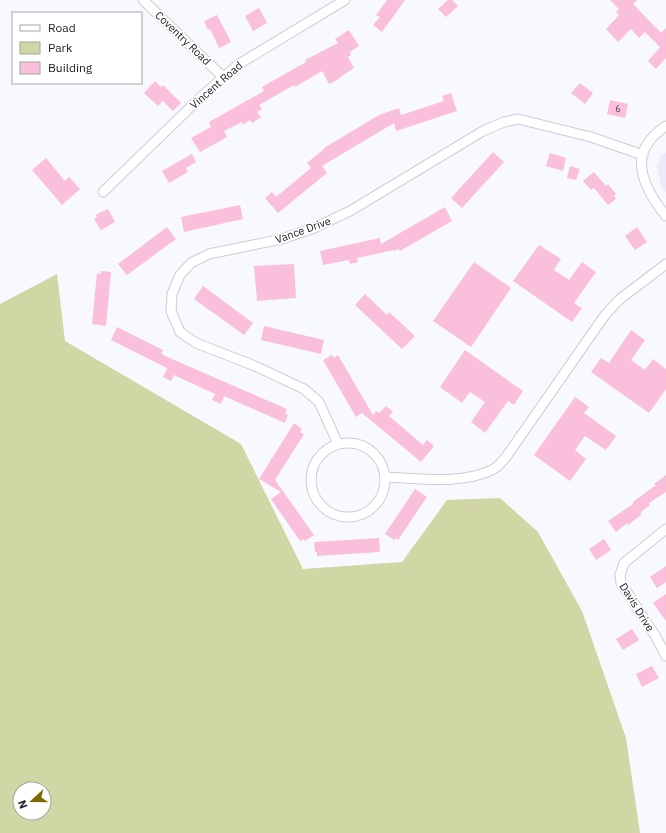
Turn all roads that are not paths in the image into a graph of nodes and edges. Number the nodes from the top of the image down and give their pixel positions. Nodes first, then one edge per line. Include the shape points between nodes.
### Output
1 (143, 0) edge
2 (345, 0) edge
3 (223, 76) junction
4 (666, 126) edge
5 (643, 155) junction
6 (103, 192) dead end
7 (666, 216) edge
8 (666, 264) edge
9 (338, 444) junction
10 (385, 477) junction
11 (666, 529) edge
12 (666, 656) edge

1 - 3 street, Coventry Road
2 - 3 street, Vincent Road via 238,64
3 - 6 street, Vincent Road
4 - 5 street via 648,143
5 - 7 street via 642,168 646,187
5 - 9 street, Vance Drive via 591,137 533,122 518,119 504,122 483,131 350,211 314,228 282,239 209,254 191,263 180,275 172,294 171,311 180,332 196,342 304,389 319,402
8 - 10 street via 620,299 605,315 506,458 494,469 455,480
9 - 10 street via 359,445 369,450 377,457
9 - 10 street via 316,460 312,471 313,495 329,512 340,517 364,514 380,499
11 - 12 street, Davis Drive via 624,563 620,575 621,583

